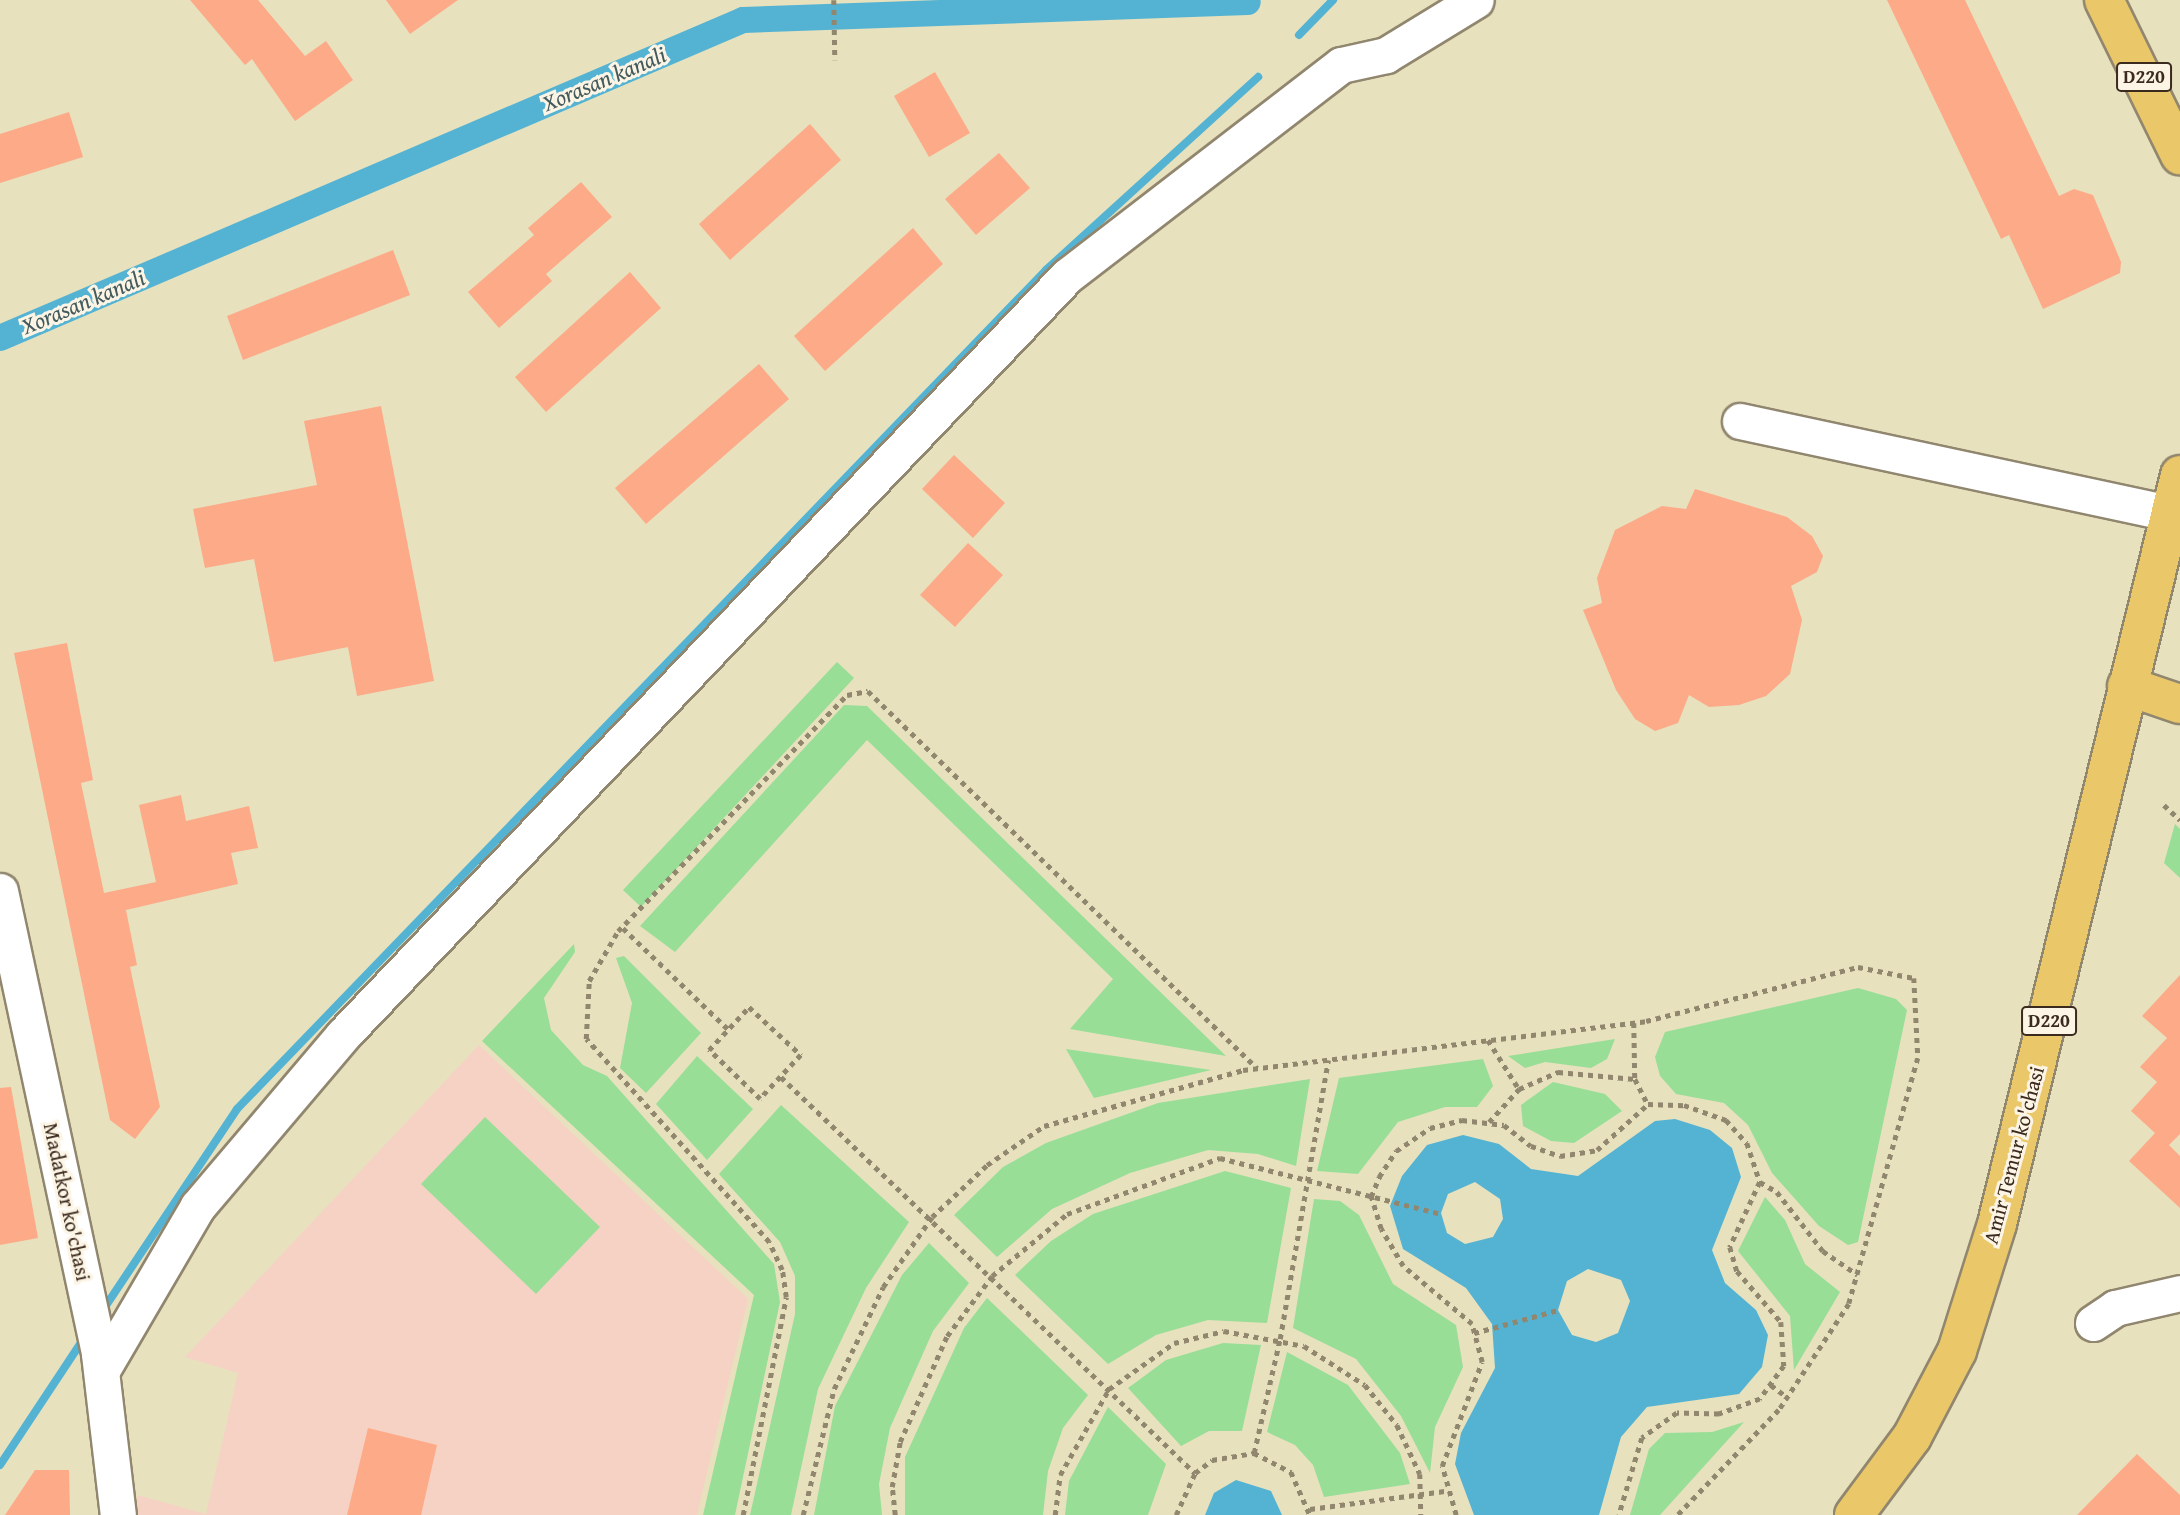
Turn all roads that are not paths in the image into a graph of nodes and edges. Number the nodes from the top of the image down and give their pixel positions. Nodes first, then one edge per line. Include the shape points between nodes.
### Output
1 (1476, 0) edge
2 (2104, 0) edge
3 (2180, 155) edge
4 (1740, 421) dead end
5 (2180, 475) edge
6 (2170, 513) junction
7 (2127, 686) junction
8 (2180, 704) edge
9 (0, 891) edge
10 (2180, 1293) edge
11 (2093, 1323) dead end
12 (100, 1362) junction
13 (118, 1515) edge
14 (1854, 1515) edge

1 - 12 street via 1386,55 1341,65 1068,276 343,1035 198,1206
2 - 3 main road, D220
4 - 6 street
5 - 6 main road, D220
6 - 7 main road, D220
7 - 8 main road
7 - 14 main road, Amir Temur ko'chasi / D220 via 2023,1134 1957,1351 1912,1437
9 - 12 street, Madatkor ko'chasi
10 - 11 street via 2115,1308
12 - 13 street, Madatkor ko'chasi

